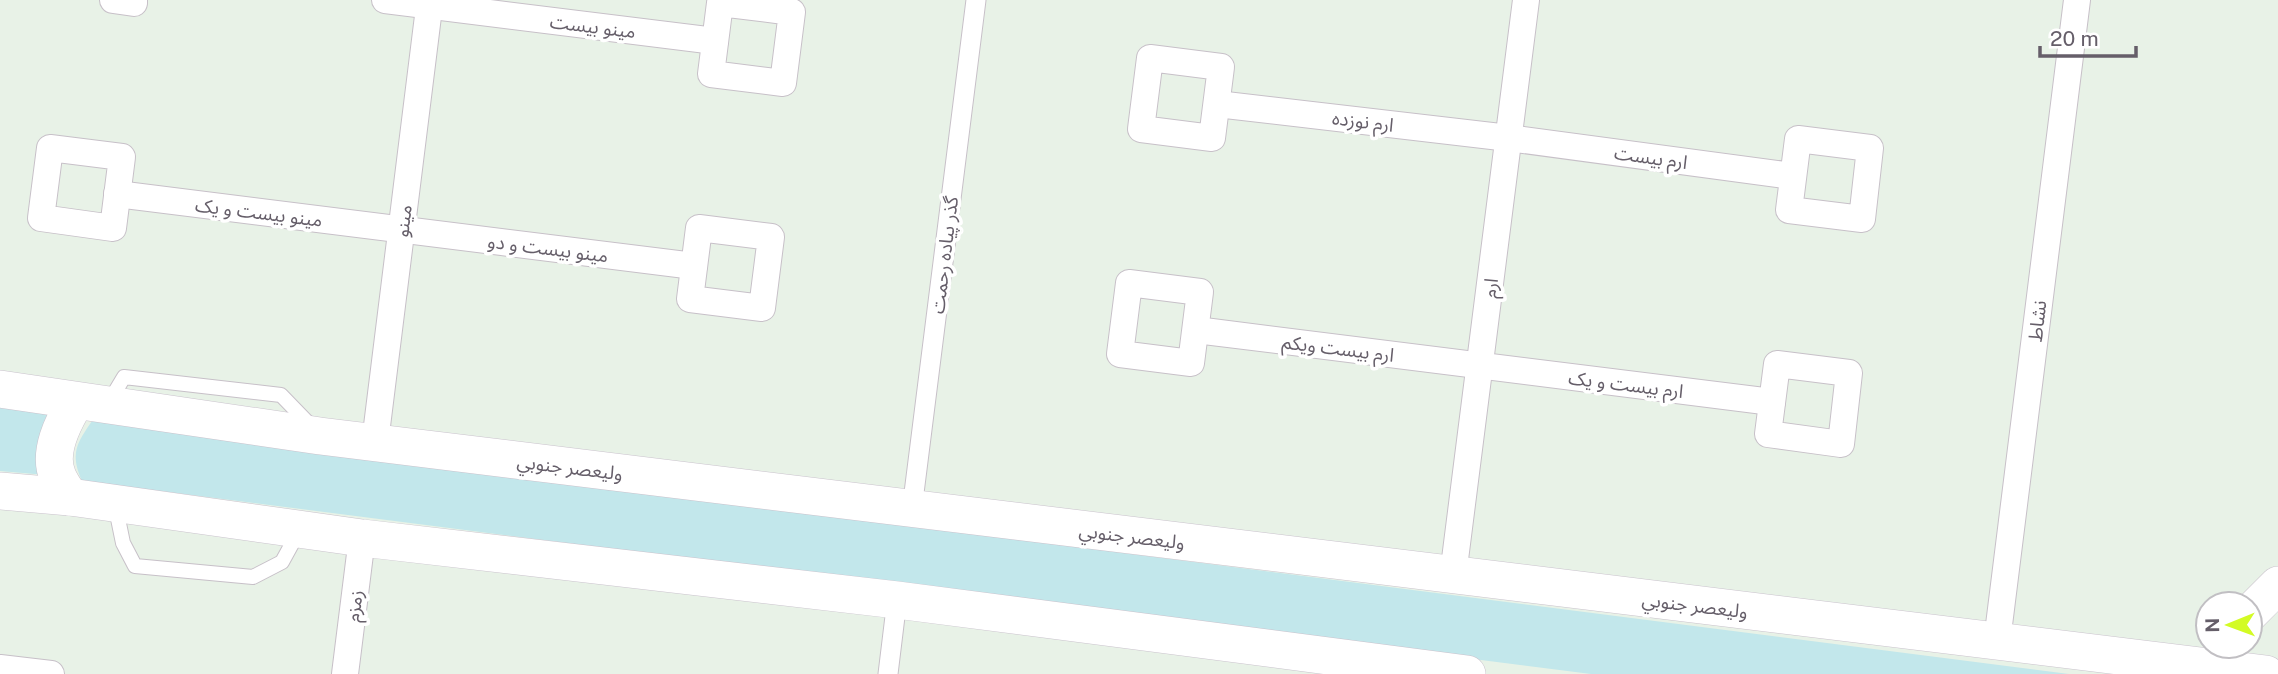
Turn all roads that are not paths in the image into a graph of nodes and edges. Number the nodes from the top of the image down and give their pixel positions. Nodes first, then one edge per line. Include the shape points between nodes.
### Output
1 (113, 0) edge
2 (134, 0) edge
3 (385, 0) edge
4 (976, 0) edge
5 (1526, 0) edge
6 (2077, 0) edge
7 (430, 3) edge
8 (715, 41) dead end
9 (1217, 104) dead end
10 (1508, 138) junction
11 (1793, 176) dead end
12 (117, 194) dead end
13 (401, 230) junction
14 (694, 266) dead end
15 (1196, 330) dead end
16 (1480, 366) junction
17 (0, 389) edge
18 (1772, 401) dead end
19 (92, 404) junction
20 (375, 442) junction
21 (0, 491) edge
22 (70, 497) junction
23 (115, 502) junction
24 (912, 509) junction
25 (301, 529) junction
26 (362, 538) junction
27 (1453, 575) junction
28 (2278, 585) edge
29 (2264, 599) edge
30 (897, 600) junction
31 (1997, 641) junction
32 (2194, 646) edge
33 (2162, 661) junction
34 (0, 668) edge
35 (1453, 673) edge
36 (51, 674) edge
37 (345, 674) edge
38 (888, 674) edge
39 (2266, 674) edge

1 - 2 street
3 - 7 street, مینو بیست
4 - 24 street, گذر پیاده رحمت
5 - 10 street, ارم
6 - 31 street, نشاط
7 - 8 street, مینو بیست
7 - 13 street, مینو
9 - 10 street, ارم نوزده
10 - 11 street, ارم بیست
10 - 16 street, ارم
12 - 13 street, مینو بیست و یک
13 - 14 street, مینو بیست و دو
13 - 20 street, مینو
15 - 16 street, ارم بیست ویکم
16 - 18 street, ارم بیست و یک
16 - 27 street, ارم
17 - 19 main road, وليعصر جنوبي
19 - 20 main road, وليعصر جنوبي
19 - 22 main road via 65,419 55,445 56,475
20 - 24 main road, وليعصر جنوبي
21 - 22 main road
22 - 23 main road
23 - 25 main road
23 - 25 lane via 124,543 135,566 253,577 282,562
24 - 27 main road, وليعصر جنوبي
25 - 26 main road
26 - 30 main road
26 - 37 street, زمزم
27 - 31 main road, وليعصر جنوبي
28 - 29 main road
30 - 35 main road
30 - 38 street
31 - 33 main road, وليعصر جنوبي
32 - 33 main road
33 - 39 main road, وليعصر جنوبي
34 - 36 street

